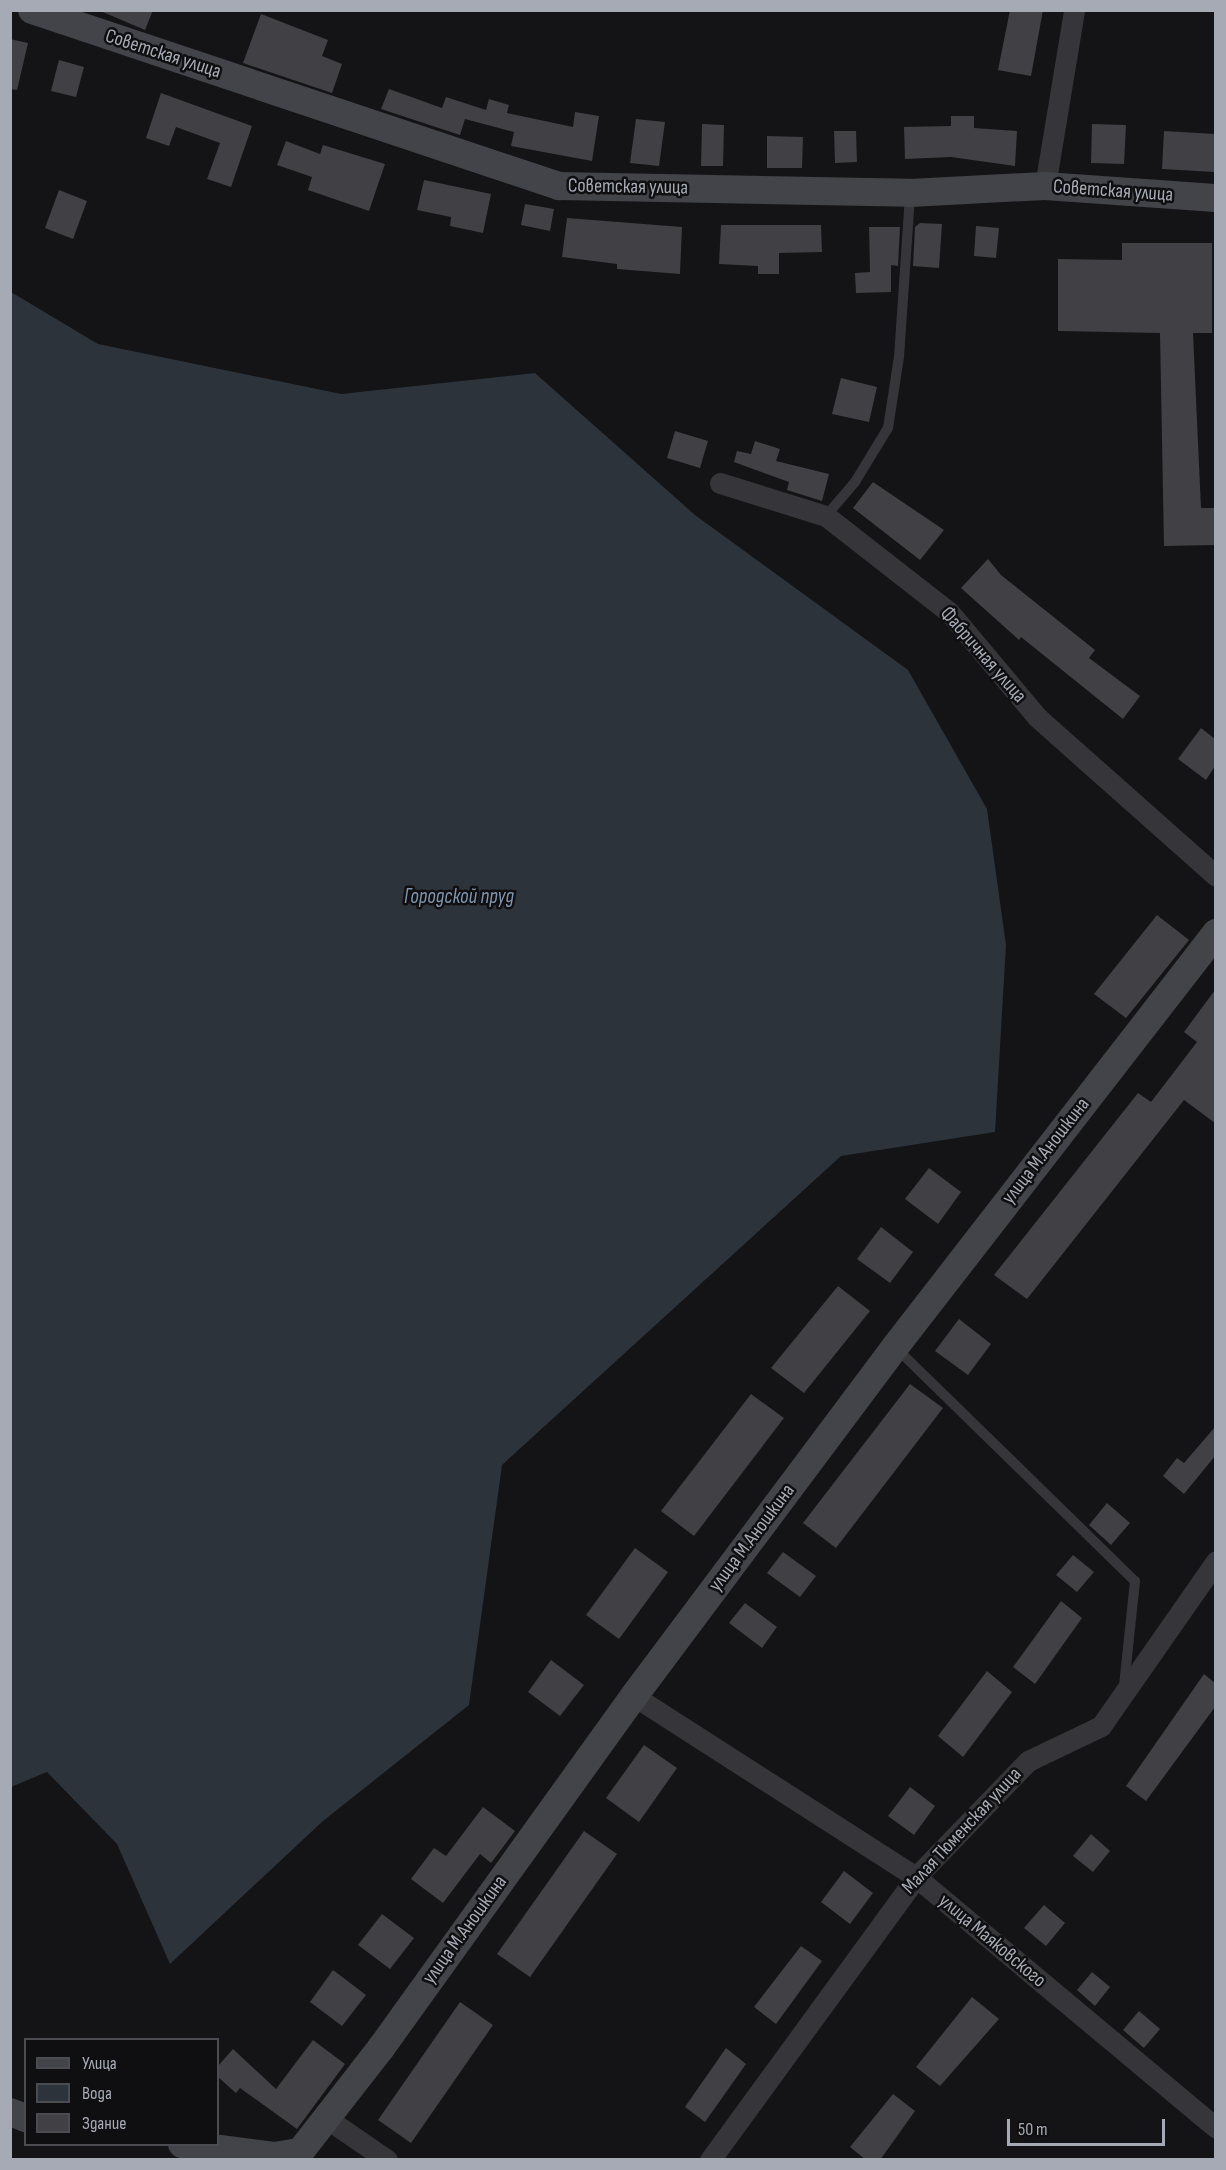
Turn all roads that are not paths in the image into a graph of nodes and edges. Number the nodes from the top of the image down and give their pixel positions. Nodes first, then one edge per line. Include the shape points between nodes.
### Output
1 (32, 10) edge
2 (1074, 10) edge
3 (1045, 186) junction
4 (910, 193) junction
5 (1215, 198) edge
6 (720, 483) dead end
7 (826, 516) junction
8 (1215, 876) edge
9 (1215, 933) edge
10 (895, 1347) junction
11 (1215, 1561) edge
12 (1123, 1694) junction
13 (634, 1696) junction
14 (916, 1877) junction
15 (326, 2118) junction
16 (1215, 2128) edge
17 (190, 2146) edge
18 (298, 2156) edge
19 (387, 2160) edge
20 (711, 2160) edge

1 - 4 street, Советская улица via 559,186
2 - 3 street
3 - 4 street, Советская улица
3 - 5 street, Советская улица
4 - 7 lane via 899,357 888,428 855,482
6 - 7 street, Фабричная улица
7 - 8 street, Фабричная улица via 949,612 1037,717
9 - 10 street, улица М.Аношкина
10 - 12 lane via 1134,1581
10 - 13 street, улица М.Аношкина
11 - 12 street, Малая Тюменская улица
12 - 14 street, Малая Тюменская улица via 1101,1726 1028,1761
13 - 14 street, улица Маяковского
13 - 15 street, улица М.Аношкина
14 - 16 street, улица Маяковского
14 - 20 street, Малая Тюменская улица
15 - 18 street, улица М.Аношкина
15 - 19 street
17 - 18 street, улица М.Аношкина

